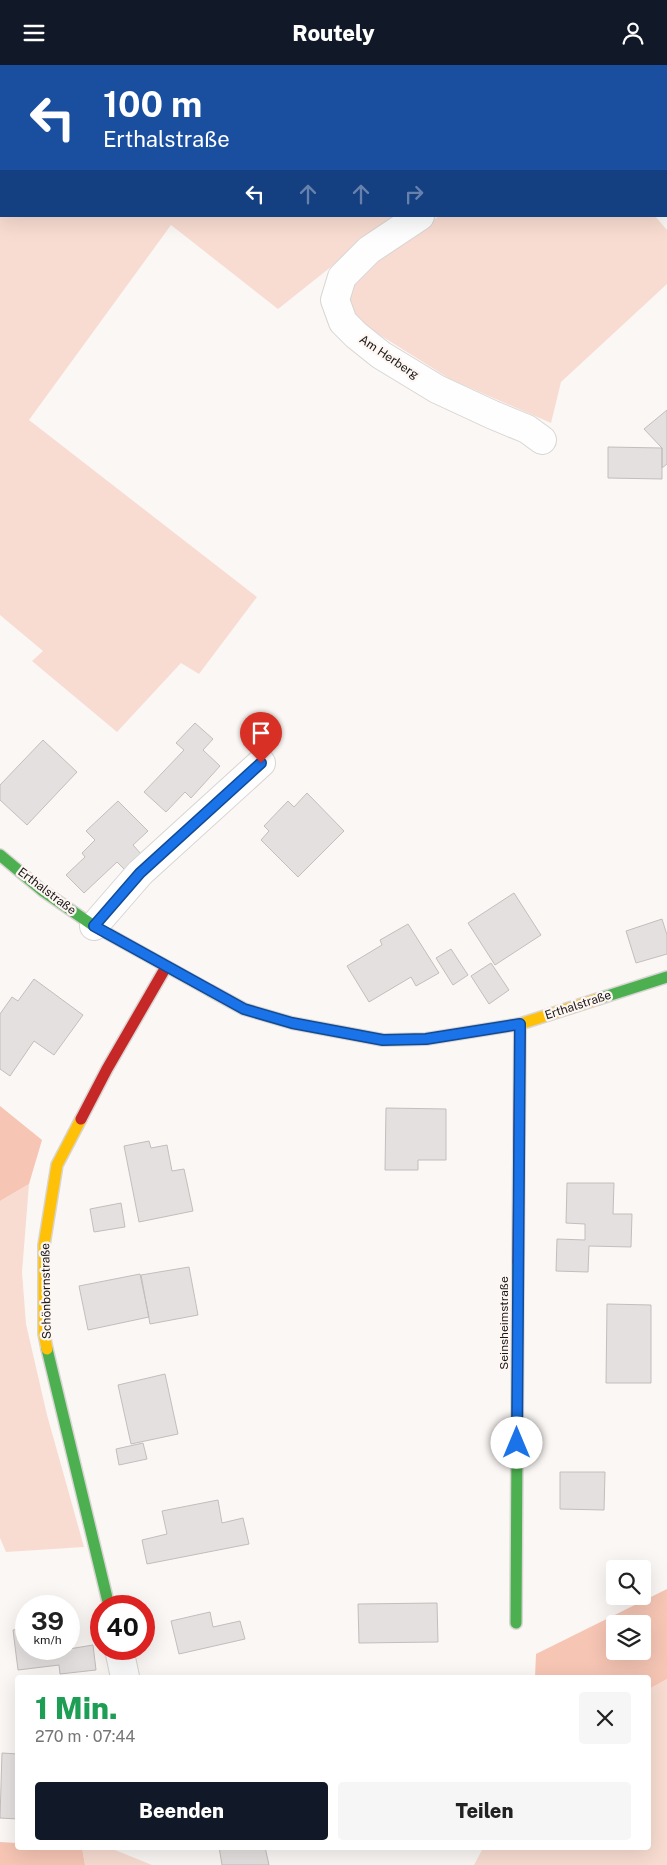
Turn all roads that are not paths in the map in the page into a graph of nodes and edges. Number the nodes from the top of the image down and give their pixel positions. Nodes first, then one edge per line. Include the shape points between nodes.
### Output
1 (418, 217) edge
2 (542, 441) dead end
3 (261, 763) dead end
4 (0, 855) edge
5 (94, 926) junction
6 (166, 967) junction
7 (667, 977) edge
8 (520, 1024) junction
9 (106, 1595) edge
10 (516, 1623) dead end
11 (121, 1660) edge
12 (125, 1675) edge

1 - 2 street, Am Herberg via 369,250 342,277 335,300 343,322 381,355 438,389 527,429
3 - 5 street via 140,873
4 - 5 street, Erthalstraße via 43,891
5 - 6 street, Erthalstraße
6 - 8 street, Erthalstraße via 244,1009 292,1023 383,1040 426,1039
6 - 9 street, Schönbornstraße via 57,1165 44,1245 44,1334
7 - 8 street, Erthalstraße
8 - 10 street, Seinsheimstraße
11 - 12 street

